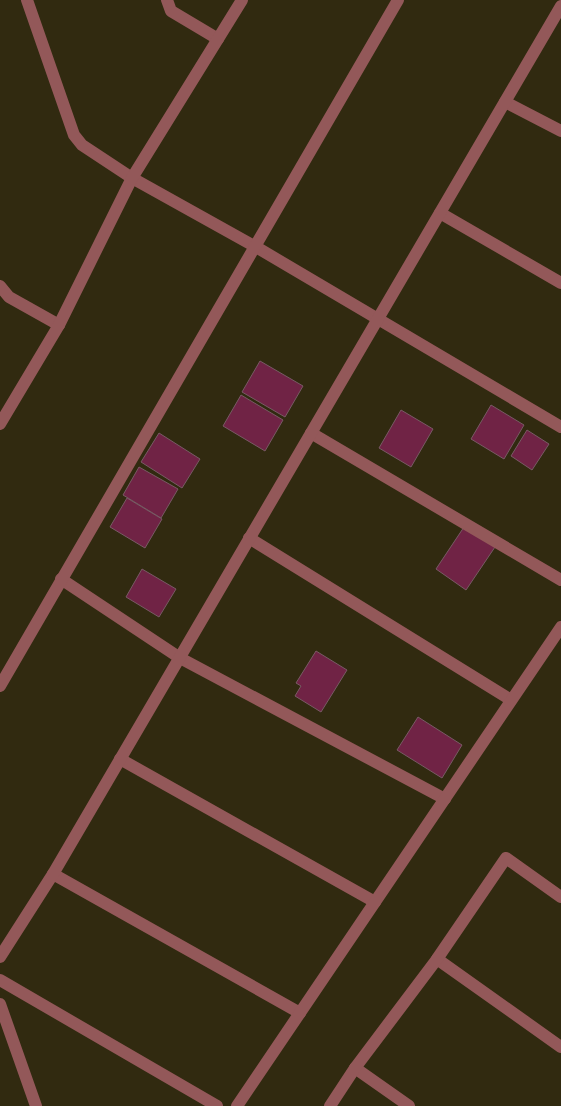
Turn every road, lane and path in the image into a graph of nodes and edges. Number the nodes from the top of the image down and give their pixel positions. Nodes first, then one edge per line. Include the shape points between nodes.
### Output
1 (27, 0) edge
2 (167, 0) edge
3 (242, 0) edge
4 (398, 0) edge
5 (561, 6) edge
6 (218, 39) junction
7 (505, 102) junction
8 (561, 131) edge
9 (132, 178) junction
10 (440, 213) junction
11 (256, 247) junction
12 (561, 282) edge
13 (0, 286) edge
14 (378, 318) junction
15 (59, 325) junction
16 (0, 424) edge
17 (561, 427) edge
18 (311, 433) junction
19 (250, 538) junction
20 (61, 579) junction
21 (561, 580) edge
22 (561, 627) edge
23 (180, 658) junction
24 (0, 686) edge
25 (511, 700) junction
26 (120, 759) junction
27 (445, 799) junction
28 (53, 874) junction
29 (561, 897) edge
30 (375, 902) junction
31 (0, 957) edge
32 (437, 959) junction
33 (0, 980) edge
34 (0, 1004) edge
35 (300, 1013) junction
36 (561, 1047) edge
37 (355, 1068) junction
38 (36, 1106) edge
39 (217, 1106) edge
40 (237, 1106) edge
41 (330, 1106) edge
42 (410, 1106) edge

1 - 9 street via 74,135 82,145
2 - 6 street via 171,10
3 - 6 street
4 - 11 street
5 - 7 street
6 - 9 street
7 - 8 street
7 - 10 street
9 - 11 street
9 - 15 street
10 - 12 street
10 - 14 street
11 - 14 street
11 - 20 street
13 - 15 street via 9,297
14 - 17 street
14 - 18 street
15 - 16 street
18 - 19 street
18 - 21 street
19 - 23 street
19 - 25 street
20 - 23 street
20 - 24 street
22 - 25 street
23 - 26 street
23 - 27 street
25 - 27 street
26 - 28 street
26 - 30 street
27 - 30 street
28 - 31 street
28 - 35 street
29 - 32 street via 506,858
30 - 35 street
32 - 36 street
32 - 37 street
33 - 39 street
34 - 38 street
35 - 40 street
37 - 41 street
37 - 42 street

